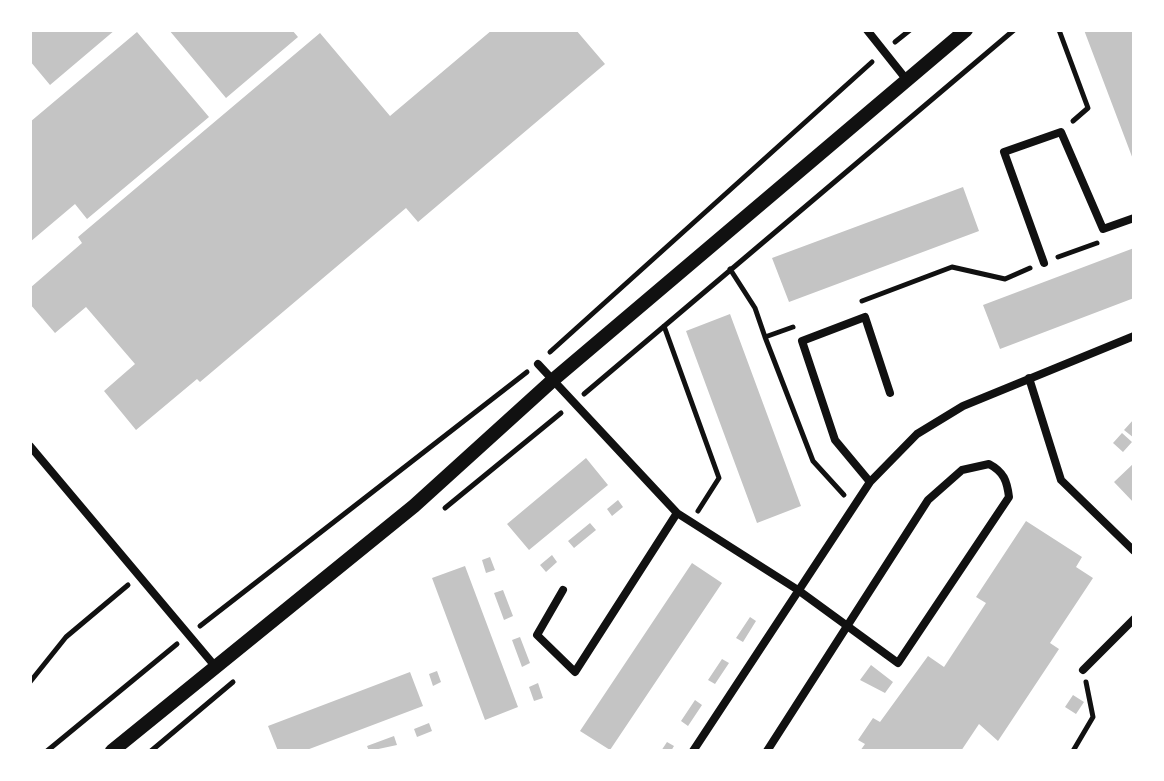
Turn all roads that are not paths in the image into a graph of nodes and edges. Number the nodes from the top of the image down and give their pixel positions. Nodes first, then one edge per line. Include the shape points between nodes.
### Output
1 (867, 30) edge
2 (966, 30) edge
3 (906, 79) junction
4 (1134, 218) edge
5 (1044, 263) road end
6 (1134, 336) edge
7 (538, 364) road end
8 (1029, 378) junction
9 (553, 380) junction
10 (890, 393) dead end
11 (30, 446) edge
12 (870, 482) junction
13 (677, 513) junction
14 (1134, 551) edge
15 (563, 590) dead end
16 (798, 590) junction
17 (1134, 619) edge
18 (849, 626) junction
19 (214, 665) junction
20 (1083, 670) road end
21 (112, 751) edge
22 (693, 751) edge
23 (767, 751) edge

1 - 3 street
2 - 3 street
3 - 9 street
4 - 5 street via 1103,229 1061,132 1004,152
6 - 8 street
7 - 9 street
8 - 12 street via 963,406 917,434
8 - 14 street via 1061,480
9 - 13 street
9 - 19 street via 414,506
10 - 12 street via 865,317 802,341 835,440
11 - 19 street
12 - 16 street
13 - 15 street via 575,672 537,635
13 - 16 street
16 - 18 street
16 - 22 street
17 - 20 street
18 - 18 street via 928,500 962,470 989,464 1000,470 1009,497 898,663
18 - 23 street
19 - 21 street

